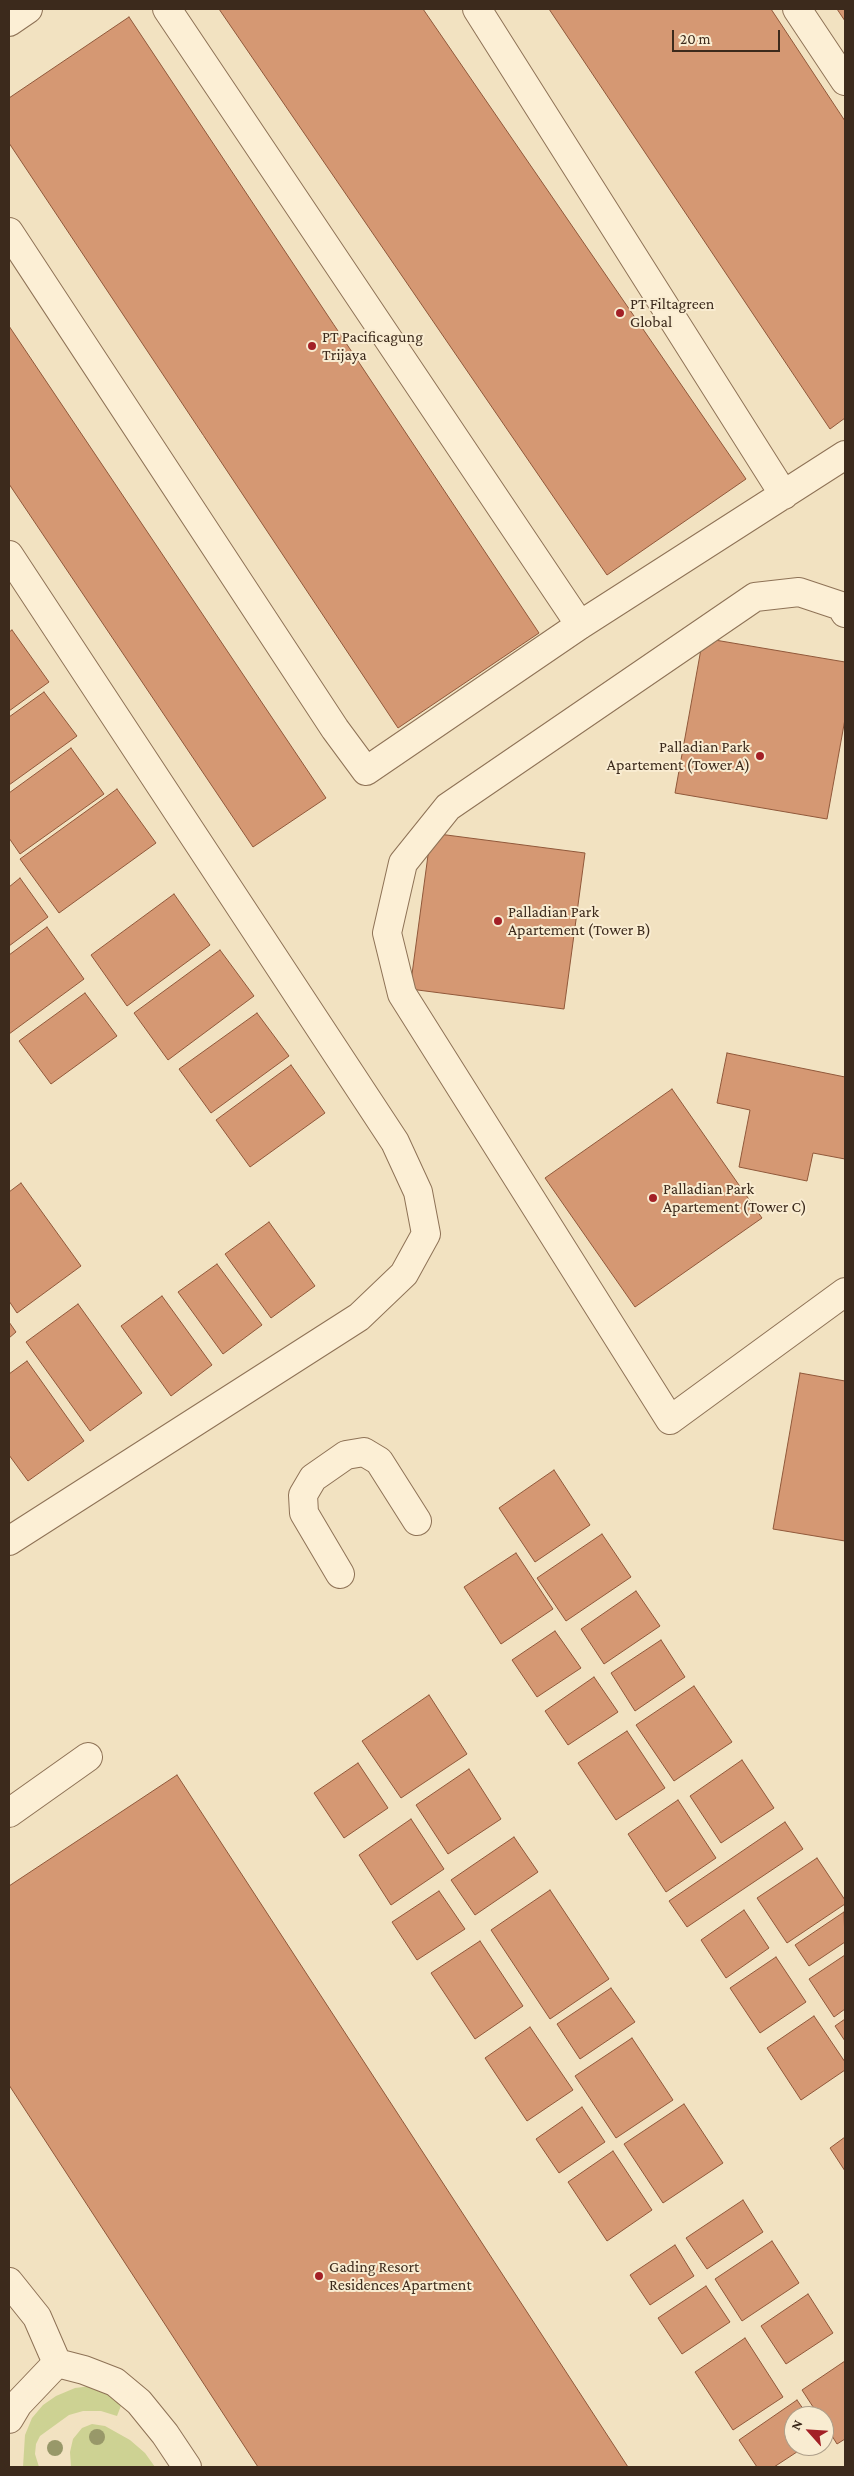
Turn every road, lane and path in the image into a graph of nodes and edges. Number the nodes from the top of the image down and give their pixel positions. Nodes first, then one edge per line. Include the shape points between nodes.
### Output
1 (28, 9) edge
2 (167, 9) edge
3 (477, 9) edge
4 (797, 9) edge
5 (9, 22) edge
6 (845, 81) edge
7 (9, 232) edge
8 (845, 455) edge
9 (784, 495) junction
10 (9, 555) edge
11 (845, 613) edge
12 (580, 625) junction
13 (845, 1292) edge
14 (417, 1521) dead end
15 (9, 1541) edge
16 (340, 1574) dead end
17 (88, 1757) dead end
18 (9, 1814) edge
19 (9, 2282) edge
20 (57, 2363) junction
21 (9, 2418) edge
22 (187, 2467) edge

1 - 5 street
2 - 12 street
3 - 9 street
4 - 6 street
7 - 12 street via 335,729 366,771
8 - 9 street
9 - 12 street
10 - 15 street via 395,1142 418,1192 426,1234 404,1274 359,1317
11 - 13 street via 841,606 799,592 755,597 448,807 403,863 387,933 402,994 670,1420
14 - 16 street via 379,1461 364,1452 346,1455 313,1478 302,1495 304,1513
17 - 18 street
19 - 20 street via 37,2317
20 - 21 street
20 - 22 street via 115,2382 139,2402

